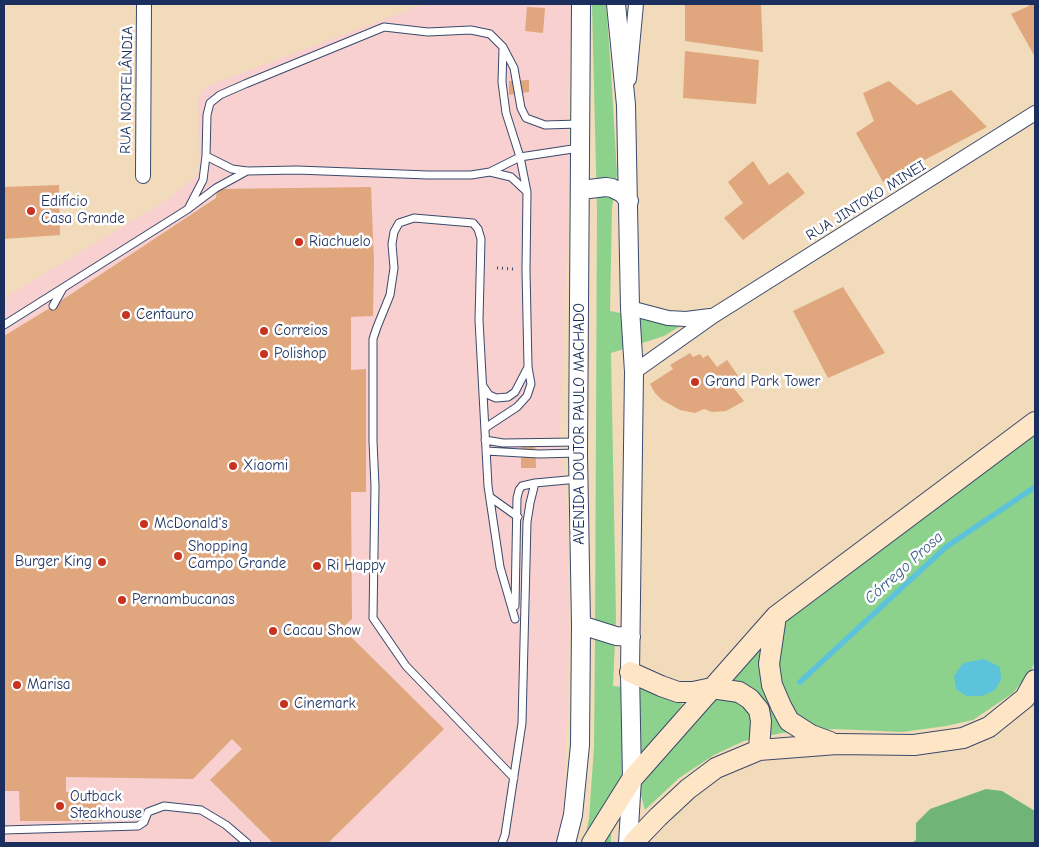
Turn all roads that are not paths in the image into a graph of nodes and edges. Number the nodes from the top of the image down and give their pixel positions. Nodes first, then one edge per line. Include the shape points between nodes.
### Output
1 (144, 4) edge
2 (580, 4) edge
3 (616, 4) edge
4 (636, 4) edge
5 (503, 47) junction
6 (626, 105) junction
7 (1035, 113) edge
8 (580, 124) junction
9 (580, 148) junction
10 (206, 156) junction
11 (520, 157) junction
12 (247, 171) junction
13 (490, 172) junction
14 (143, 176) dead end
15 (581, 190) junction
16 (527, 192) junction
17 (629, 201) junction
18 (188, 209) junction
19 (63, 287) junction
20 (53, 306) dead end
21 (630, 308) junction
22 (713, 316) junction
23 (4, 325) edge
24 (528, 367) junction
25 (634, 372) junction
26 (483, 386) junction
27 (1035, 422) edge
28 (485, 428) junction
29 (485, 440) junction
30 (579, 448) junction
31 (486, 450) junction
32 (579, 479) junction
33 (535, 483) junction
34 (490, 497) junction
35 (516, 516) junction
36 (527, 522) junction
37 (776, 616) junction
38 (525, 617) junction
39 (516, 619) junction
40 (581, 625) junction
41 (631, 637) junction
42 (630, 672) junction
43 (1035, 680) edge
44 (712, 688) junction
45 (837, 744) junction
46 (759, 750) junction
47 (514, 778) junction
48 (632, 779) junction
49 (4, 830) edge
50 (247, 843) edge
51 (502, 843) edge
52 (566, 843) edge
53 (592, 843) edge
54 (628, 843) edge
55 (633, 843) edge

1 - 14 street, RUA NORTELÂNDIA
2 - 8 street, AVENIDA DOUTOR PAULO MACHADO
3 - 6 street
4 - 6 street
5 - 8 lane via 514,68 521,108 526,118 545,125
5 - 10 lane via 490,34 472,30 428,32 384,27 220,95 210,103 207,115
5 - 11 lane via 502,82 506,113
6 - 17 street
7 - 22 street, RUA JINTOKO MINEI
8 - 9 street, AVENIDA DOUTOR PAULO MACHADO
9 - 11 lane
9 - 15 street, AVENIDA DOUTOR PAULO MACHADO
10 - 12 lane via 232,169
10 - 18 lane via 203,180
11 - 13 lane
11 - 16 lane
12 - 13 lane via 428,175
12 - 18 lane
13 - 16 lane via 510,177
15 - 17 street via 612,188
15 - 30 street, AVENIDA DOUTOR PAULO MACHADO
16 - 24 lane
17 - 21 street
18 - 19 lane
19 - 20 lane
19 - 23 lane
21 - 22 street, RUA JINTOKO MINEI via 686,320
21 - 25 street
22 - 25 street, RUA JINTOKO MINEI
24 - 26 lane via 515,392 508,397 489,395
24 - 28 lane via 531,384 527,396 517,407
25 - 41 street
26 - 28 lane
26 - 47 lane via 479,320 481,239 478,229 473,223 414,218 399,223 392,244 394,268 390,296 373,340 373,618 406,666
27 - 37 main road
28 - 29 lane
29 - 30 lane
29 - 31 lane
30 - 31 lane via 532,454
30 - 32 street, AVENIDA DOUTOR PAULO MACHADO
31 - 34 lane
32 - 33 lane
32 - 40 street, AVENIDA DOUTOR PAULO MACHADO
33 - 35 lane via 519,490
33 - 36 lane
34 - 35 lane
34 - 39 lane via 500,567
35 - 36 lane
35 - 39 lane
36 - 38 lane
37 - 44 main road
37 - 45 main road via 769,664 772,685 781,706 789,721 811,735
38 - 39 lane
38 - 47 lane via 522,723
40 - 41 street via 616,636
40 - 52 street, AVENIDA DOUTOR PAULO MACHADO via 580,745 573,815
41 - 42 street
42 - 44 main road via 678,692
42 - 48 street
43 - 45 main road via 1025,698 989,727 963,738 914,745
44 - 46 main road via 739,692 750,699 760,720
44 - 48 main road
45 - 46 main road
46 - 55 main road via 716,768 658,817
47 - 51 lane
48 - 53 main road
48 - 54 street
49 - 50 lane via 138,826 144,822 148,811 164,806 201,810

